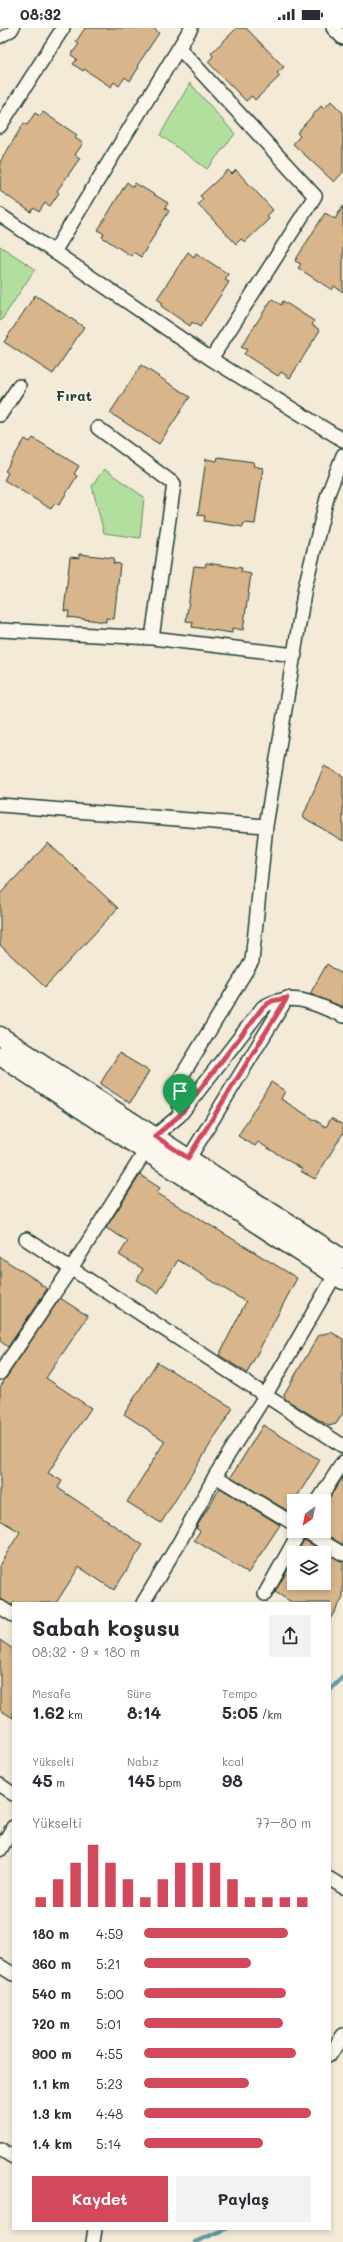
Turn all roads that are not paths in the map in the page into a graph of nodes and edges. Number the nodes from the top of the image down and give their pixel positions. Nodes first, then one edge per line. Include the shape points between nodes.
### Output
1 (14, 28) edge
2 (63, 28) edge
3 (191, 28) edge
4 (333, 28) edge
5 (0, 38) edge
6 (343, 38) edge
7 (179, 48) junction
8 (0, 126) edge
9 (2, 220) edge
10 (54, 252) junction
11 (211, 359) junction
12 (19, 386) dead end
13 (0, 415) edge
14 (98, 428) dead end
15 (343, 440) edge
16 (343, 455) edge
17 (0, 630) edge
18 (152, 638) junction
19 (295, 655) junction
20 (0, 805) edge
21 (266, 826) junction
22 (287, 998) junction
23 (343, 1016) edge
24 (0, 1036) edge
25 (0, 1056) edge
26 (180, 1115) junction
27 (150, 1142) junction
28 (188, 1158) junction
29 (26, 1239) dead end
30 (72, 1267) junction
31 (340, 1271) edge
32 (0, 1373) edge
33 (265, 1396) junction
34 (343, 1446) edge
35 (343, 1462) edge
36 (215, 1476) junction
37 (322, 1494) edge
38 (287, 1520) edge
39 (296, 1538) edge
40 (317, 1538) edge
41 (343, 1554) edge
42 (265, 1594) dead end
43 (144, 1602) edge
44 (0, 1607) edge
45 (12, 1614) edge
46 (0, 1785) edge
47 (12, 1793) edge
48 (12, 1829) edge
49 (0, 1850) edge
50 (331, 1880) edge
51 (343, 1887) edge
52 (0, 1966) edge
53 (12, 1973) edge
54 (343, 2035) edge
55 (331, 2053) edge
56 (0, 2149) edge
57 (12, 2156) edge
58 (95, 2230) edge
59 (93, 2242) edge

1 - 5 street
2 - 8 street
3 - 7 street
4 - 6 street
7 - 10 street
7 - 11 street via 315,196
9 - 10 street
10 - 11 street
11 - 15 street
12 - 13 street
14 - 18 street via 174,484
16 - 19 street via 328,494 305,587
17 - 18 street
18 - 19 street
19 - 21 street
20 - 21 street
21 - 26 street via 252,961 178,1082
22 - 23 street via 303,999
22 - 26 street via 272,1001 263,1007
22 - 28 street
24 - 27 main road
25 - 27 main road
26 - 27 street
27 - 28 main road
27 - 30 street
27 - 31 main road
28 - 31 main road
29 - 30 street
30 - 32 street
30 - 33 street
31 - 33 street
33 - 34 street
33 - 36 street
35 - 37 street
36 - 38 street
36 - 43 street
39 - 42 street
40 - 41 street
44 - 45 street
46 - 47 street
48 - 49 street
50 - 51 street
52 - 53 street
54 - 55 street
56 - 57 street
58 - 59 street

